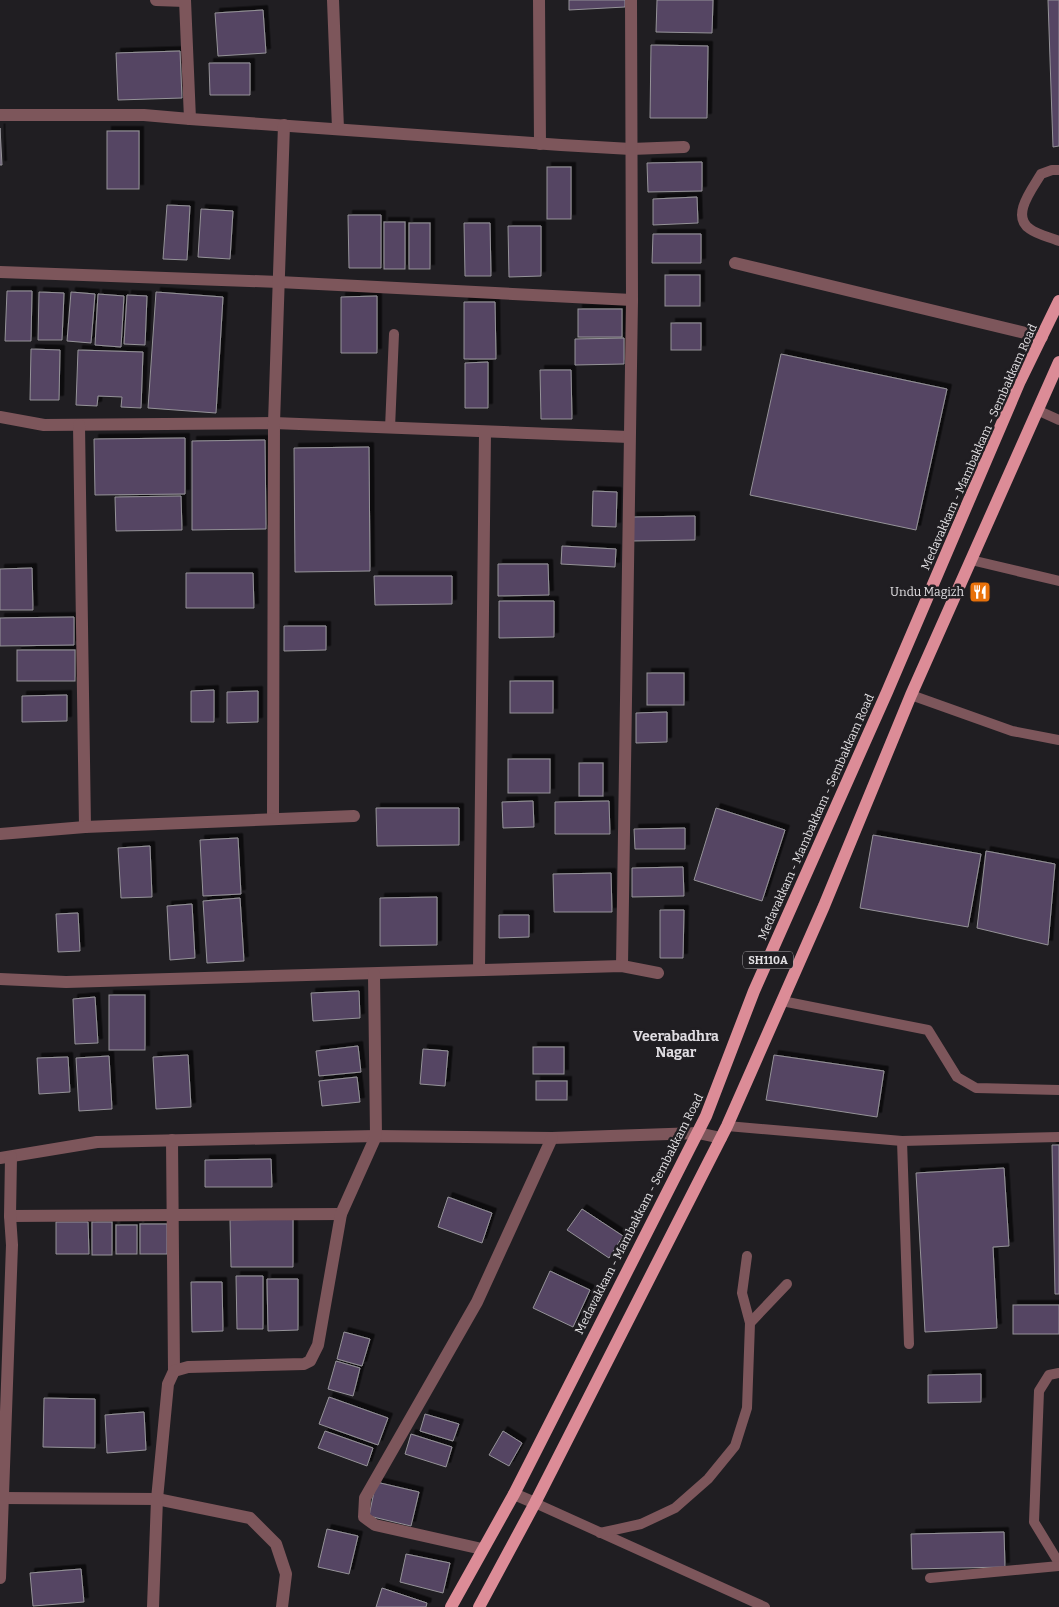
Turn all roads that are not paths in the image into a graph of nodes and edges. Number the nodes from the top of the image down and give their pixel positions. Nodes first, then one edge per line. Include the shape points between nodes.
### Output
1 (156, 0) edge
2 (333, 0) edge
3 (539, 0) edge
4 (631, 0) edge
5 (185, 1) edge
6 (0, 114) edge
7 (190, 119) junction
8 (284, 125) junction
9 (338, 129) junction
10 (540, 144) junction
11 (684, 148) dead end
12 (632, 149) junction
13 (1059, 170) edge
14 (1059, 241) edge
15 (735, 263) dead end
16 (0, 272) edge
17 (279, 282) junction
18 (632, 300) junction
19 (1059, 301) edge
20 (394, 334) dead end
21 (1042, 337) junction
22 (1059, 362) edge
23 (1037, 410) junction
24 (0, 417) edge
25 (1059, 420) edge
26 (274, 423) junction
27 (79, 425) junction
28 (390, 428) junction
29 (485, 432) junction
30 (629, 437) junction
31 (971, 560) junction
32 (1059, 581) edge
33 (911, 695) junction
34 (1059, 740) edge
35 (354, 816) dead end
36 (273, 818) junction
37 (85, 827) junction
38 (0, 834) edge
39 (622, 966) junction
40 (479, 970) junction
41 (658, 973) dead end
42 (374, 974) junction
43 (0, 979) edge
44 (782, 1001) junction
45 (1059, 1090) edge
46 (727, 1126) junction
47 (698, 1132) junction
48 (376, 1136) junction
49 (1059, 1136) edge
50 (552, 1138) junction
51 (721, 1138) junction
52 (172, 1140) junction
53 (902, 1142) junction
54 (5, 1157) edge
55 (173, 1214) junction
56 (341, 1214) junction
57 (10, 1216) junction
58 (747, 1256) dead end
59 (787, 1284) dead end
60 (750, 1323) junction
61 (909, 1344) dead end
62 (174, 1370) junction
63 (1059, 1372) edge
64 (514, 1494) junction
65 (2, 1498) junction
66 (157, 1499) junction
67 (535, 1503) junction
68 (600, 1533) junction
69 (482, 1549) junction
70 (1059, 1564) edge
71 (0, 1578) edge
72 (930, 1578) dead end
73 (153, 1607) edge
74 (282, 1607) edge
75 (451, 1607) edge
76 (479, 1607) edge
77 (765, 1607) edge

1 - 5 street
2 - 9 street
3 - 10 street
4 - 12 street
5 - 7 street
6 - 7 street via 144,114
7 - 8 street
8 - 9 street
8 - 17 street
9 - 10 street
10 - 12 street
11 - 12 street
12 - 18 street
13 - 14 lane via 1041,174 1022,209 1022,220 1029,229
15 - 21 street
16 - 17 street
17 - 18 street
17 - 26 street
18 - 30 street
19 - 21 main road, Medavakkam - Mambakkam - Sembakkam Road / SH110A
20 - 28 lane
21 - 47 main road, Medavakkam - Mambakkam - Sembakkam Road / SH110A via 754,991
22 - 23 main road, SH110A
23 - 25 lane
23 - 31 main road, SH110A
24 - 27 street via 44,425
26 - 27 street
26 - 28 street
26 - 36 street
27 - 37 street
28 - 29 street
29 - 30 street
29 - 40 street
30 - 39 street
31 - 32 lane
31 - 33 main road, SH110A
33 - 34 lane via 1012,731
33 - 44 main road, SH110A
35 - 36 street
36 - 37 street
37 - 38 street
39 - 40 street
39 - 41 street
40 - 42 street
42 - 43 street via 66,982
42 - 48 street
44 - 45 lane via 928,1030 957,1077 976,1088
44 - 46 main road, SH110A
46 - 51 main road, SH110A
46 - 53 lane
47 - 50 street
47 - 51 street
47 - 64 main road, Medavakkam - Mambakkam - Sembakkam Road / SH110A
48 - 50 street
48 - 52 street
48 - 56 street
49 - 53 lane
50 - 69 street via 477,1302 365,1498 364,1517 375,1525
51 - 67 main road, SH110A
52 - 54 street via 97,1142
52 - 55 street
53 - 61 lane
54 - 57 street
55 - 56 street
55 - 57 street
55 - 62 street
56 - 62 street via 318,1344 310,1361 304,1364
57 - 65 street via 12,1245
58 - 60 lane via 742,1293
59 - 60 lane
60 - 68 lane via 747,1408 735,1446 708,1480 675,1508 641,1524
62 - 66 street via 168,1384
63 - 70 lane via 1049,1375 1039,1391 1034,1522
64 - 67 street
64 - 69 main road, Medavakkam - Mambakkam - Sembakkam Road / SH110A
65 - 66 street
65 - 71 street
66 - 73 street
66 - 74 street via 250,1518 276,1544 286,1574
67 - 68 lane
67 - 76 main road, SH110A
68 - 77 lane
69 - 75 main road, Medavakkam - Mambakkam - Sembakkam Road / SH110A
70 - 72 lane

